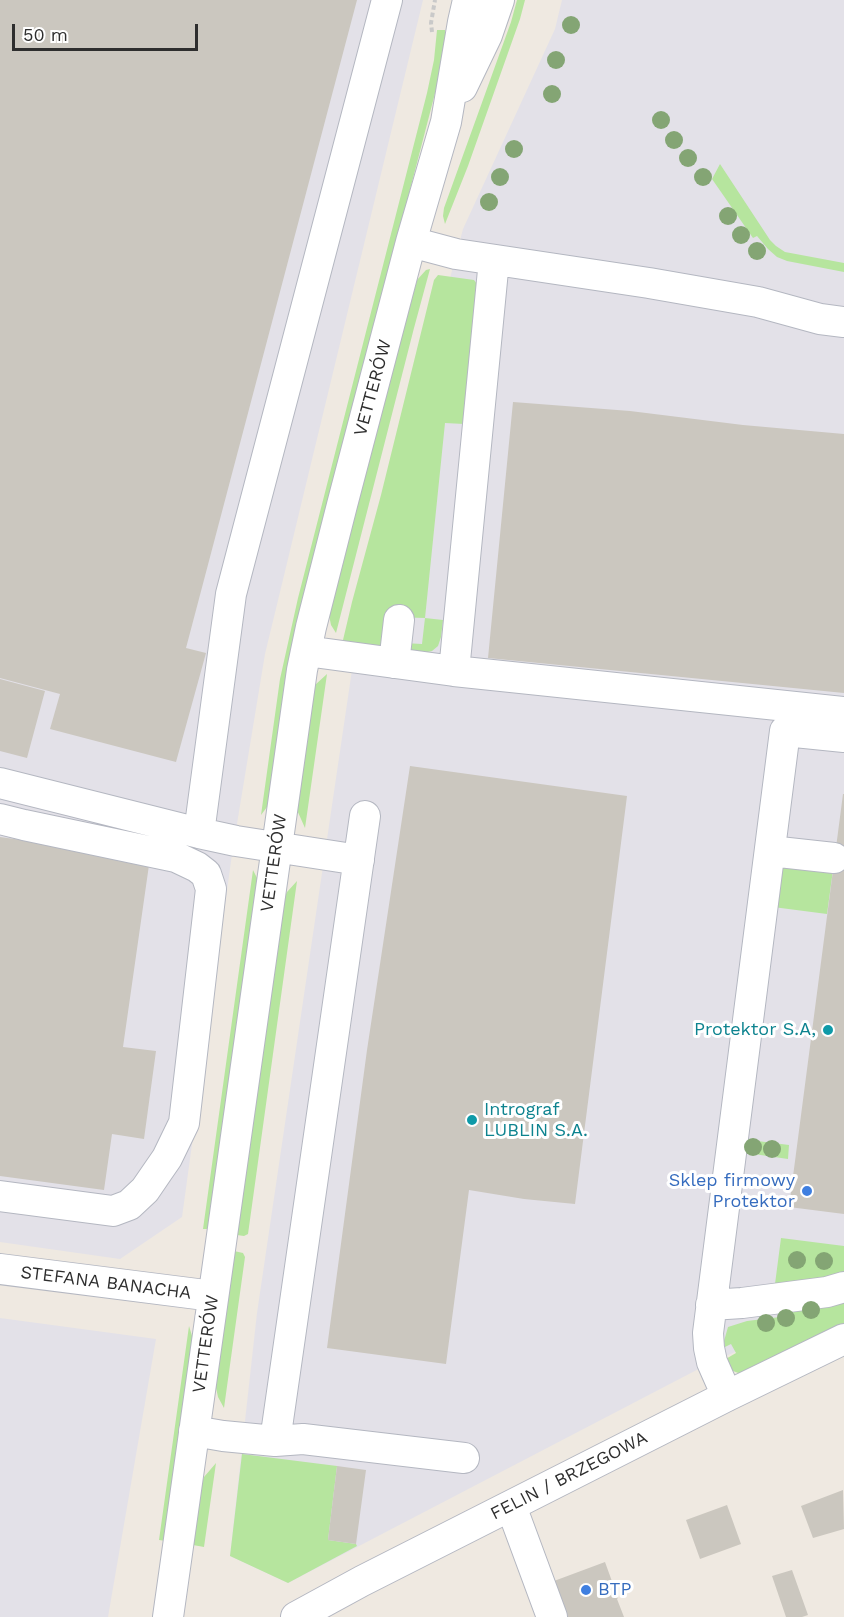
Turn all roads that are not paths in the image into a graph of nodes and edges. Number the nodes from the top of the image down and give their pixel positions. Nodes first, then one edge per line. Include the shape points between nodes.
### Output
1 (387, 0) edge
2 (468, 0) edge
3 (499, 0) edge
4 (446, 122) junction
5 (411, 242) junction
6 (494, 260) junction
7 (844, 322) edge
8 (399, 620) dead end
9 (306, 651) junction
10 (394, 663) junction
11 (454, 671) junction
12 (844, 712) edge
13 (844, 737) edge
14 (0, 783) edge
15 (365, 816) dead end
16 (0, 819) edge
17 (199, 833) junction
18 (276, 847) junction
19 (770, 851) junction
20 (834, 858) dead end
21 (359, 860) junction
22 (0, 1196) edge
23 (0, 1269) edge
24 (844, 1287) edge
25 (213, 1296) junction
26 (711, 1305) junction
27 (844, 1339) edge
28 (727, 1396) junction
29 (194, 1431) junction
30 (275, 1441) junction
31 (464, 1458) dead end
32 (511, 1506) junction
33 (168, 1617) edge
34 (296, 1617) edge
35 (552, 1617) edge

1 - 17 street via 231,594
2 - 4 street, VETTERÓW
3 - 4 street, VETTERÓW
4 - 5 street, VETTERÓW
5 - 6 street
5 - 9 street, VETTERÓW
6 - 7 street via 758,302
6 - 11 street
8 - 10 street
9 - 10 street
9 - 18 street, VETTERÓW
10 - 11 street
11 - 12 street
13 - 19 street via 785,731
14 - 17 street
15 - 21 street
16 - 22 street via 176,857 206,874 212,889 184,1123 145,1190 113,1211
17 - 18 street
18 - 21 street
18 - 25 street, VETTERÓW
19 - 20 street
19 - 26 street
21 - 30 street
23 - 25 street, STEFANA BANACHA
24 - 26 street
25 - 29 street, VETTERÓW
26 - 28 street via 709,1348
27 - 28 street, FELIN / BRZEGOWA
28 - 32 street, FELIN / BRZEGOWA
29 - 30 street
29 - 33 street, VETTERÓW
30 - 31 street via 303,1439
32 - 34 street, FELIN / BRZEGOWA
32 - 35 street

